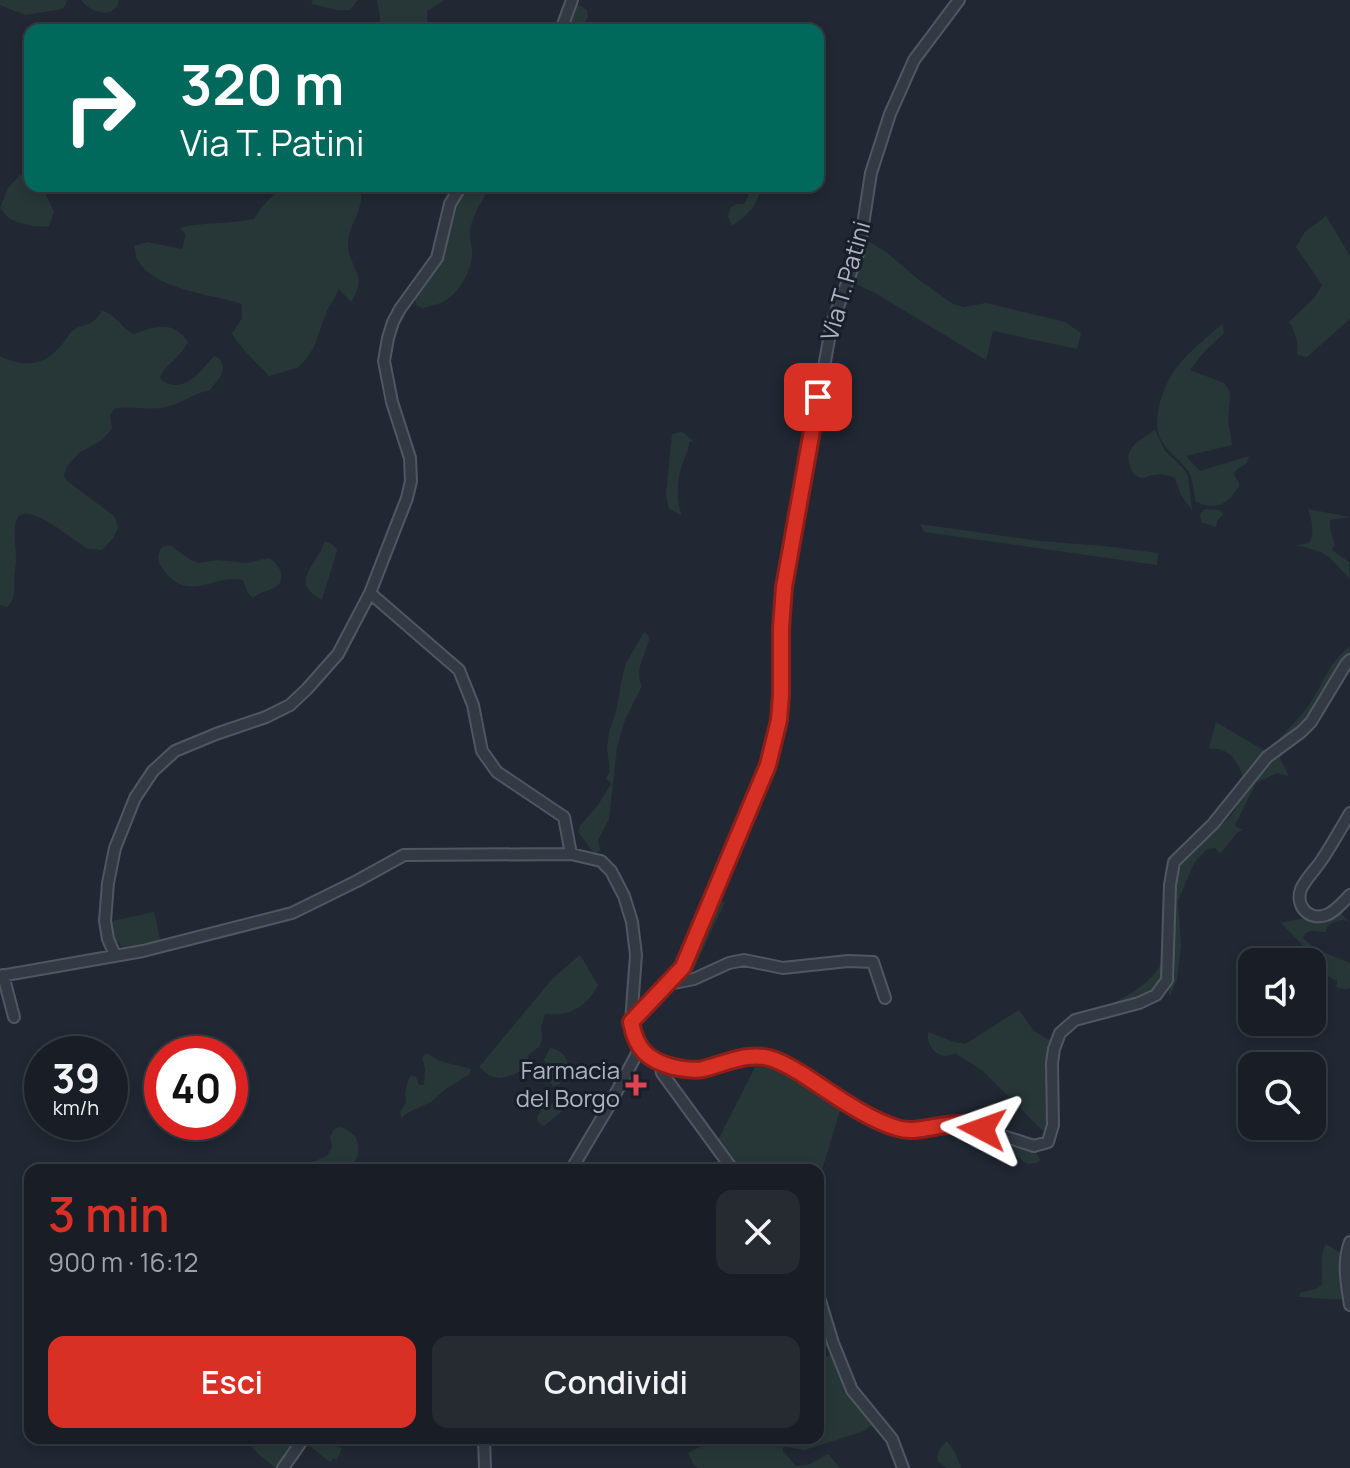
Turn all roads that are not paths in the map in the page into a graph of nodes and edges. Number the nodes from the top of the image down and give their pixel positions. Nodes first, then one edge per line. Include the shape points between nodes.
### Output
1 (572, 0) edge
2 (959, 0) edge
3 (563, 24) edge
4 (457, 192) edge
5 (370, 593) junction
6 (1350, 660) edge
7 (1350, 813) edge
8 (571, 854) junction
9 (1350, 895) edge
10 (115, 955) junction
11 (2, 976) edge
12 (667, 985) junction
13 (885, 998) dead end
14 (14, 1017) dead end
15 (631, 1022) junction
16 (640, 1048) junction
17 (660, 1064) junction
18 (575, 1164) edge
19 (729, 1164) edge
20 (1350, 1242) edge
21 (1350, 1305) edge
22 (824, 1314) edge
23 (300, 1444) edge
24 (484, 1444) edge
25 (283, 1468) edge
26 (485, 1468) edge
27 (903, 1468) edge

1 - 3 street
2 - 12 street, Via T. Patini via 914,60 871,173 859,251 832,323 797,511 784,587 781,695 772,750 683,967
4 - 5 street via 437,258 400,309 388,338 384,361 410,458 411,481
5 - 8 street via 459,670 482,751 497,772 564,817
5 - 10 street via 338,654 290,705 175,751 153,771 135,798 115,848 105,921
6 - 17 street via 1311,722 1267,757 1174,862 1167,980 1156,995 1075,1020 1060,1033 1052,1063 1053,1125 1048,1142 1034,1146 960,1124 898,1129 769,1058 736,1059 700,1070
7 - 9 street via 1301,890 1300,901 1308,914 1325,916
8 - 10 street via 404,855 292,913
8 - 15 street via 601,861 624,896 636,955
10 - 11 street
11 - 14 street
12 - 13 street via 744,960 783,968 868,961 873,962
12 - 15 street, Via T. Patini
15 - 16 street
16 - 17 street
16 - 18 street
17 - 19 street
20 - 21 street
22 - 27 street via 852,1390 892,1439
23 - 25 street
24 - 26 street

